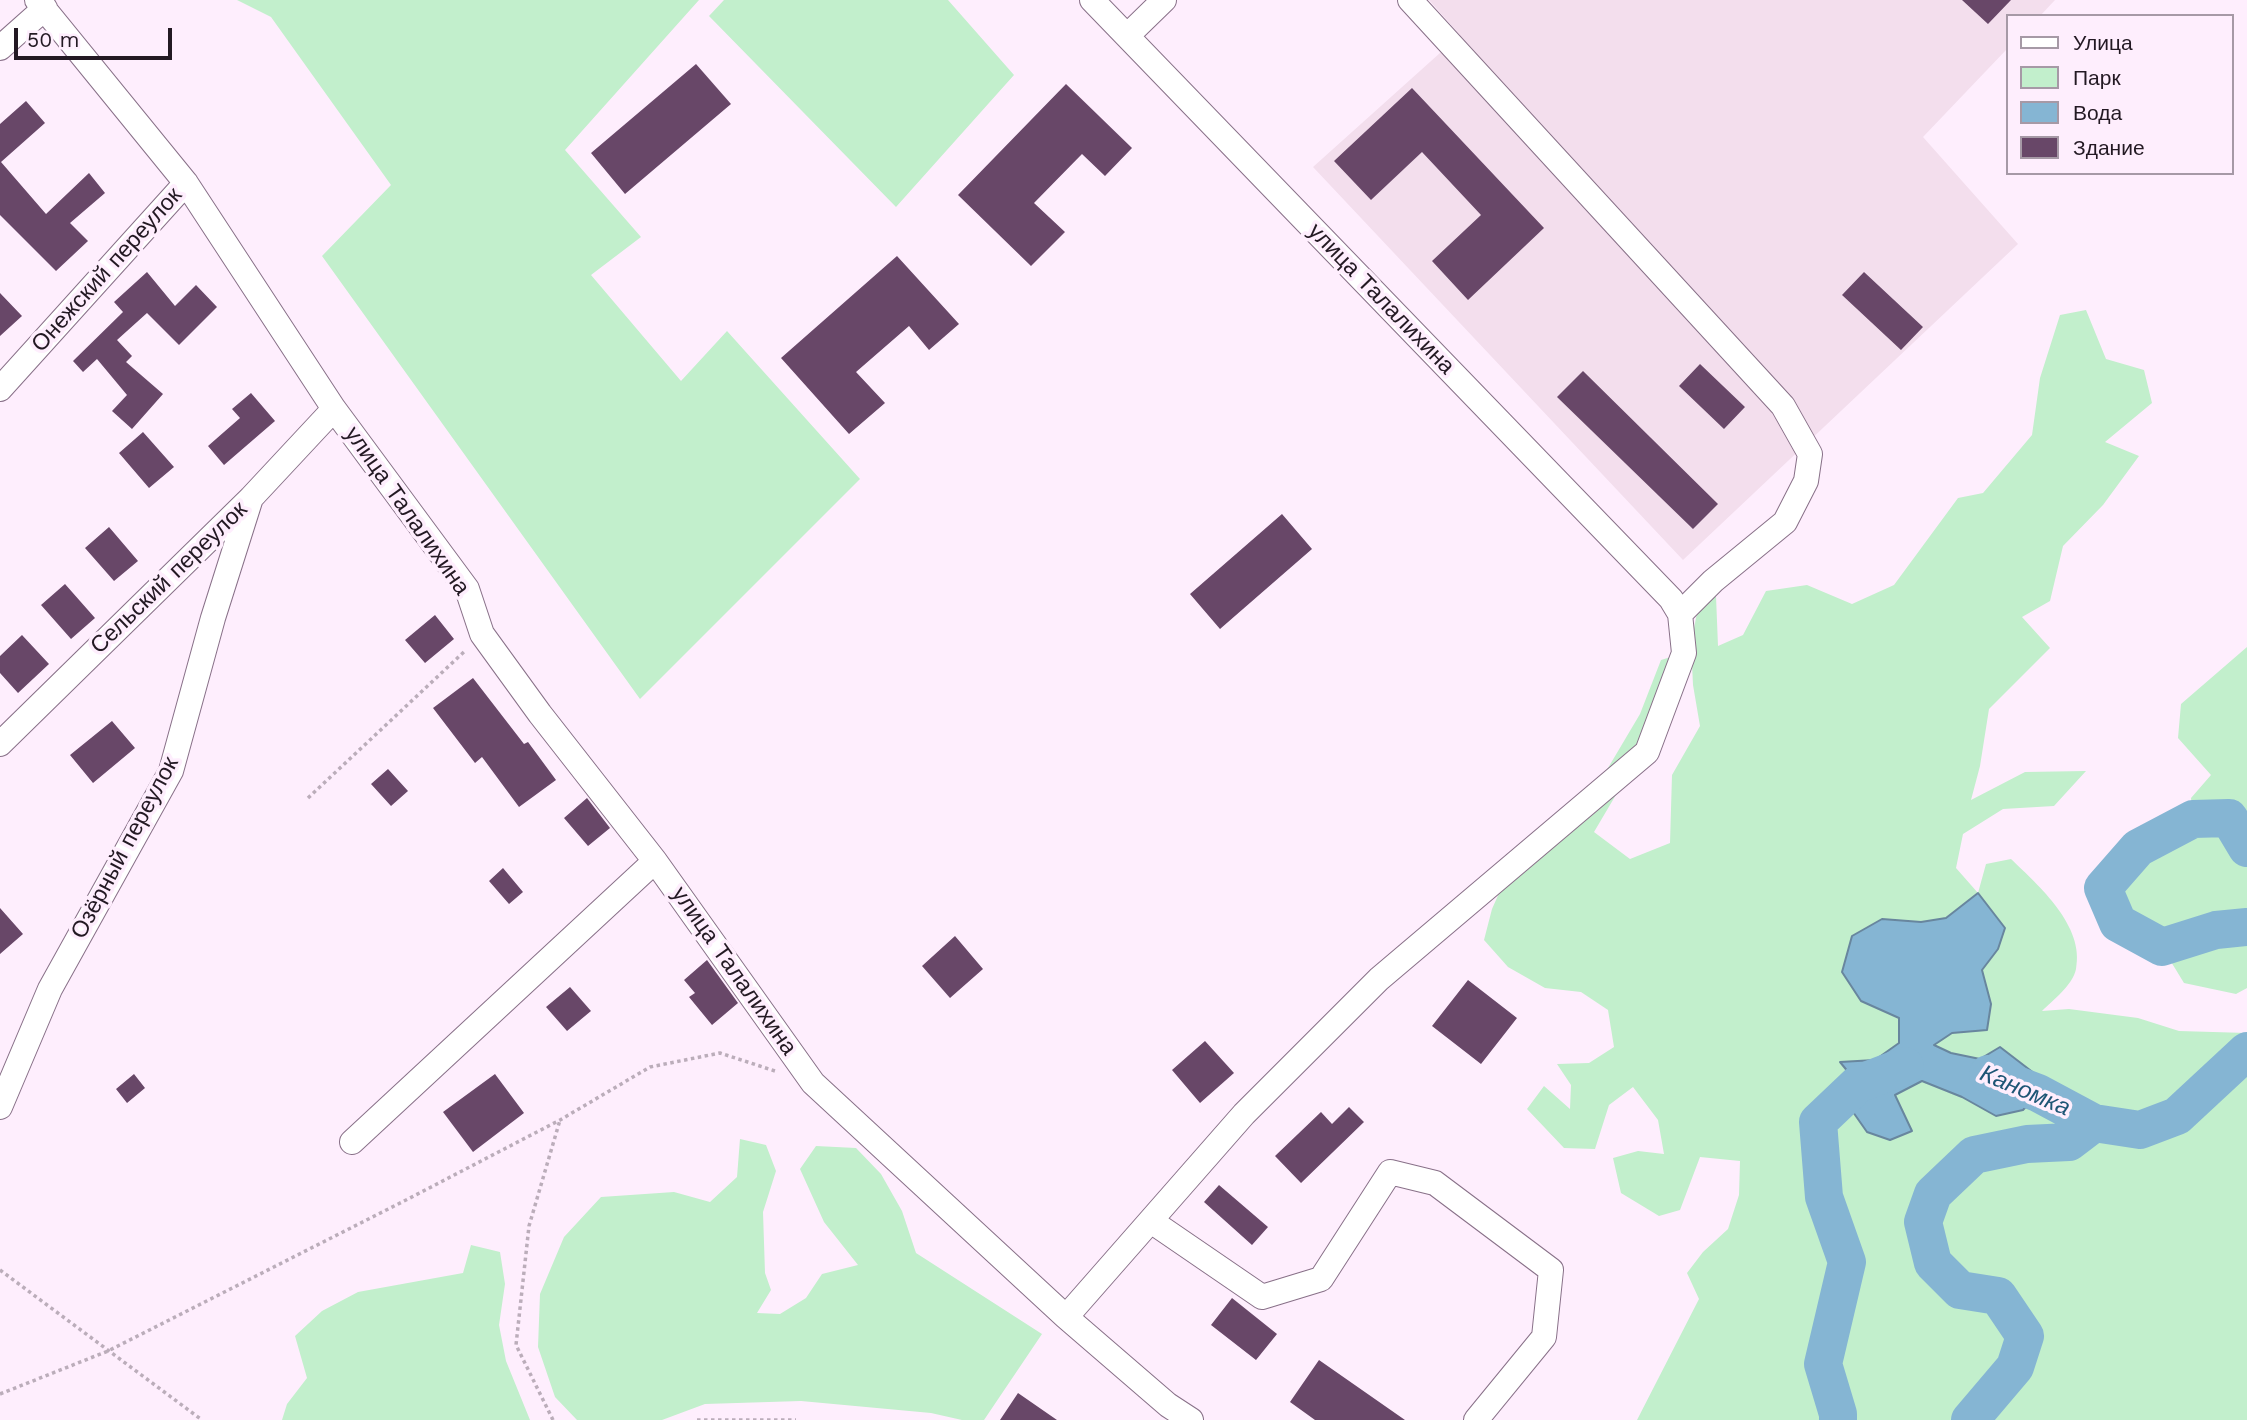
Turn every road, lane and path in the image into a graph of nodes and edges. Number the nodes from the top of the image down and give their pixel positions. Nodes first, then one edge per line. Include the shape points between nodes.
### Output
1 (1092, 0) edge
2 (1164, 0) edge
3 (1410, 0) edge
4 (41, 4) edge
5 (1127, 36) junction
6 (0, 48) edge
7 (186, 183) junction
8 (0, 388) edge
9 (334, 409) junction
10 (251, 498) junction
11 (1675, 607) junction
12 (482, 634) junction
13 (0, 744) edge
14 (308, 798) dead end
15 (655, 861) junction
16 (813, 1083) junction
17 (3, 1089) edge
18 (560, 1119) junction
19 (352, 1142) dead end
20 (1151, 1221) junction
21 (0, 1270) edge
22 (1066, 1317) junction
23 (108, 1351) junction
24 (0, 1394) edge
25 (202, 1420) edge
26 (553, 1420) edge
27 (697, 1420) edge
28 (796, 1420) edge
29 (1191, 1420) edge
30 (1476, 1420) edge

1 - 5 street, улица Талалихина
2 - 5 street
3 - 11 street via 1783,406 1810,454 1807,481 1785,522
4 - 6 street
4 - 7 street, улица Талалихина
5 - 11 street, улица Талалихина
7 - 8 street, Онежский переулок
7 - 9 street, улица Талалихина
9 - 10 street, Сельский переулок
9 - 12 street, улица Талалихина via 467,589
10 - 13 street, Сельский переулок
10 - 17 street, Озёрный переулок via 171,771 50,989
11 - 20 street via 1684,653 1647,752 1379,979 1244,1114
12 - 14 path
12 - 15 street, улица Талалихина
15 - 16 street, улица Талалихина
15 - 19 street
16 - 18 path via 720,1053 650,1068
16 - 22 street, улица Талалихина
18 - 23 path
18 - 26 path via 529,1226 516,1345
20 - 22 street
20 - 30 street via 1262,1297 1321,1279 1390,1172 1435,1183 1551,1270 1544,1338
21 - 23 path
22 - 29 street, улица Талалихина
23 - 24 path
23 - 25 path
27 - 28 path

